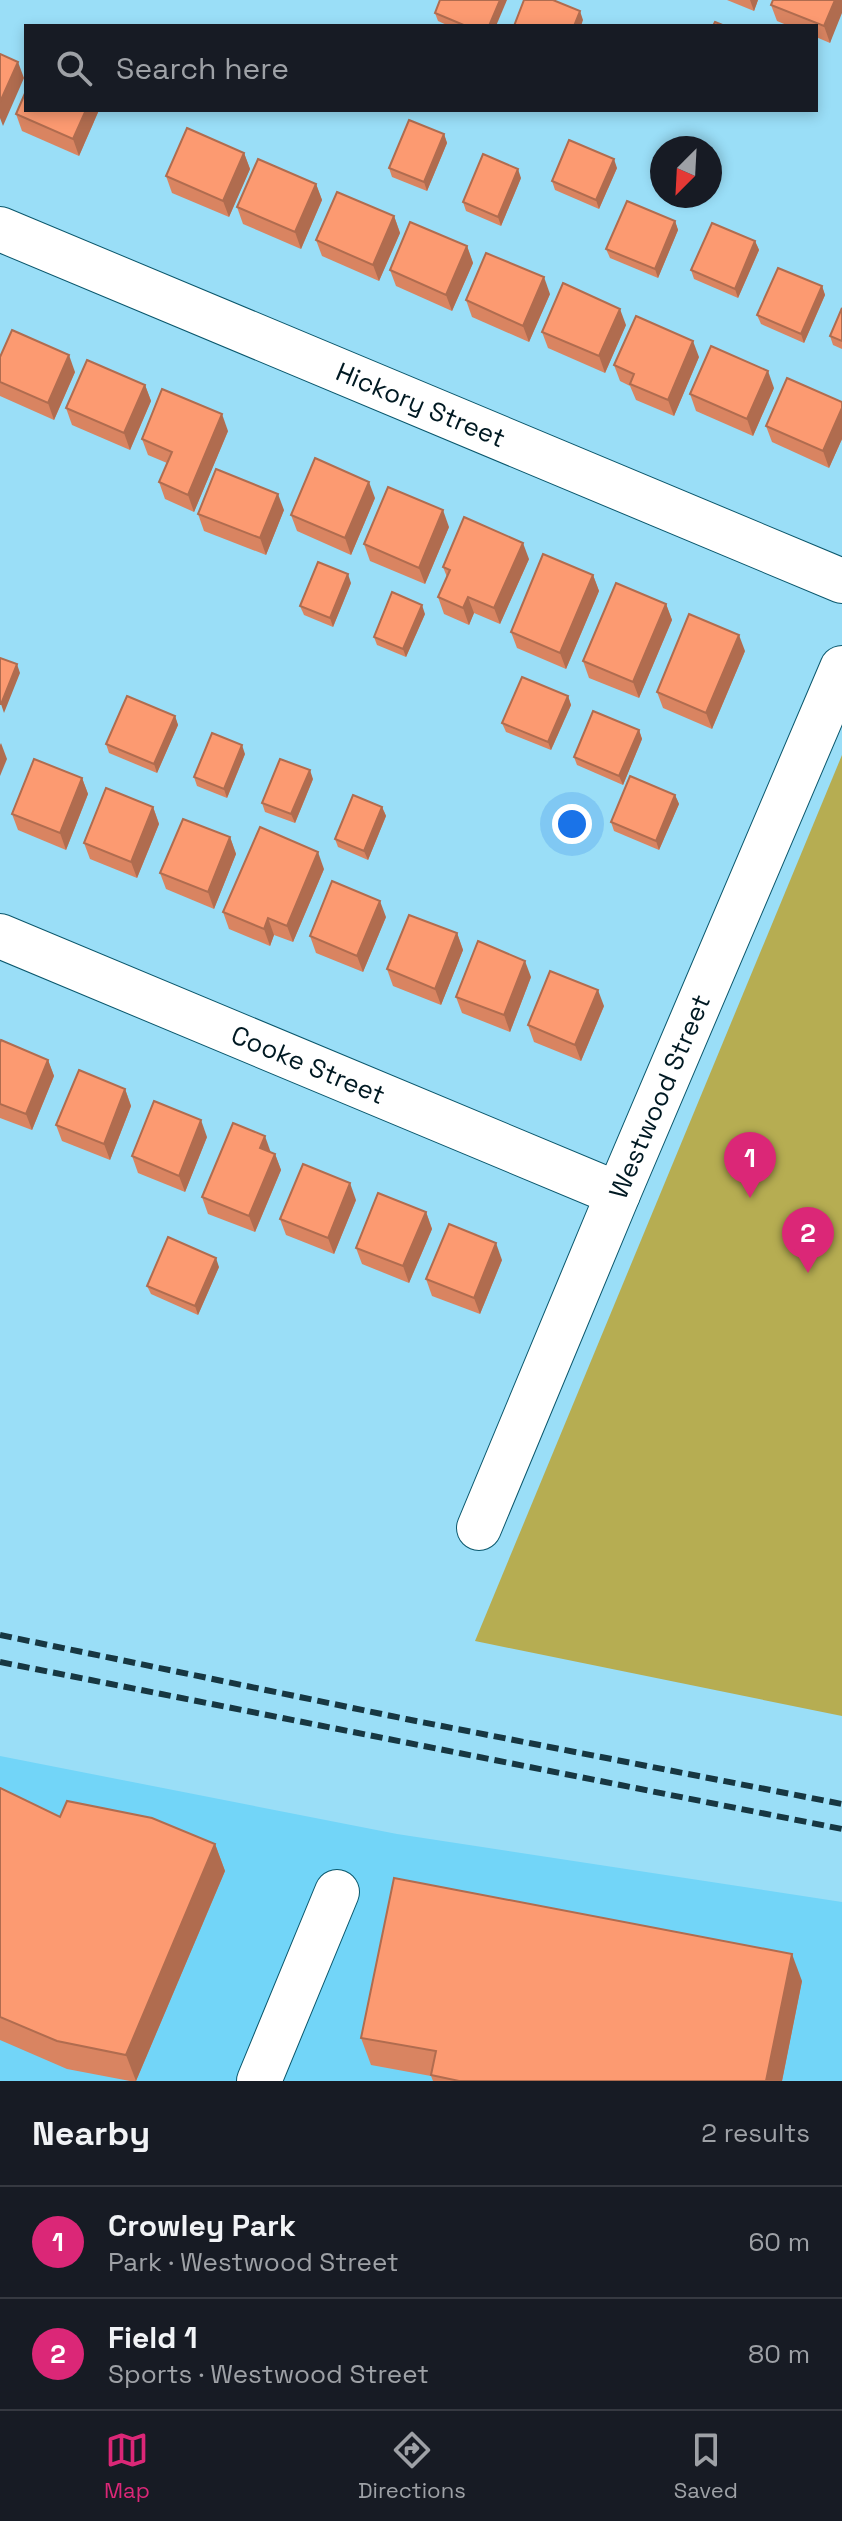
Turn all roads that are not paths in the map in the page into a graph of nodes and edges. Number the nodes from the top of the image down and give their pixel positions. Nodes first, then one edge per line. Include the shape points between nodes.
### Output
1 (0, 229) edge
2 (842, 581) edge
3 (842, 668) edge
4 (0, 936) edge
5 (618, 1194) junction
6 (479, 1528) dead end
7 (337, 1892) dead end
8 (259, 2081) edge

1 - 2 street, Hickory Street
3 - 5 street, Westwood Street
4 - 5 street, Cooke Street
5 - 6 street, Westwood Street
7 - 8 street

